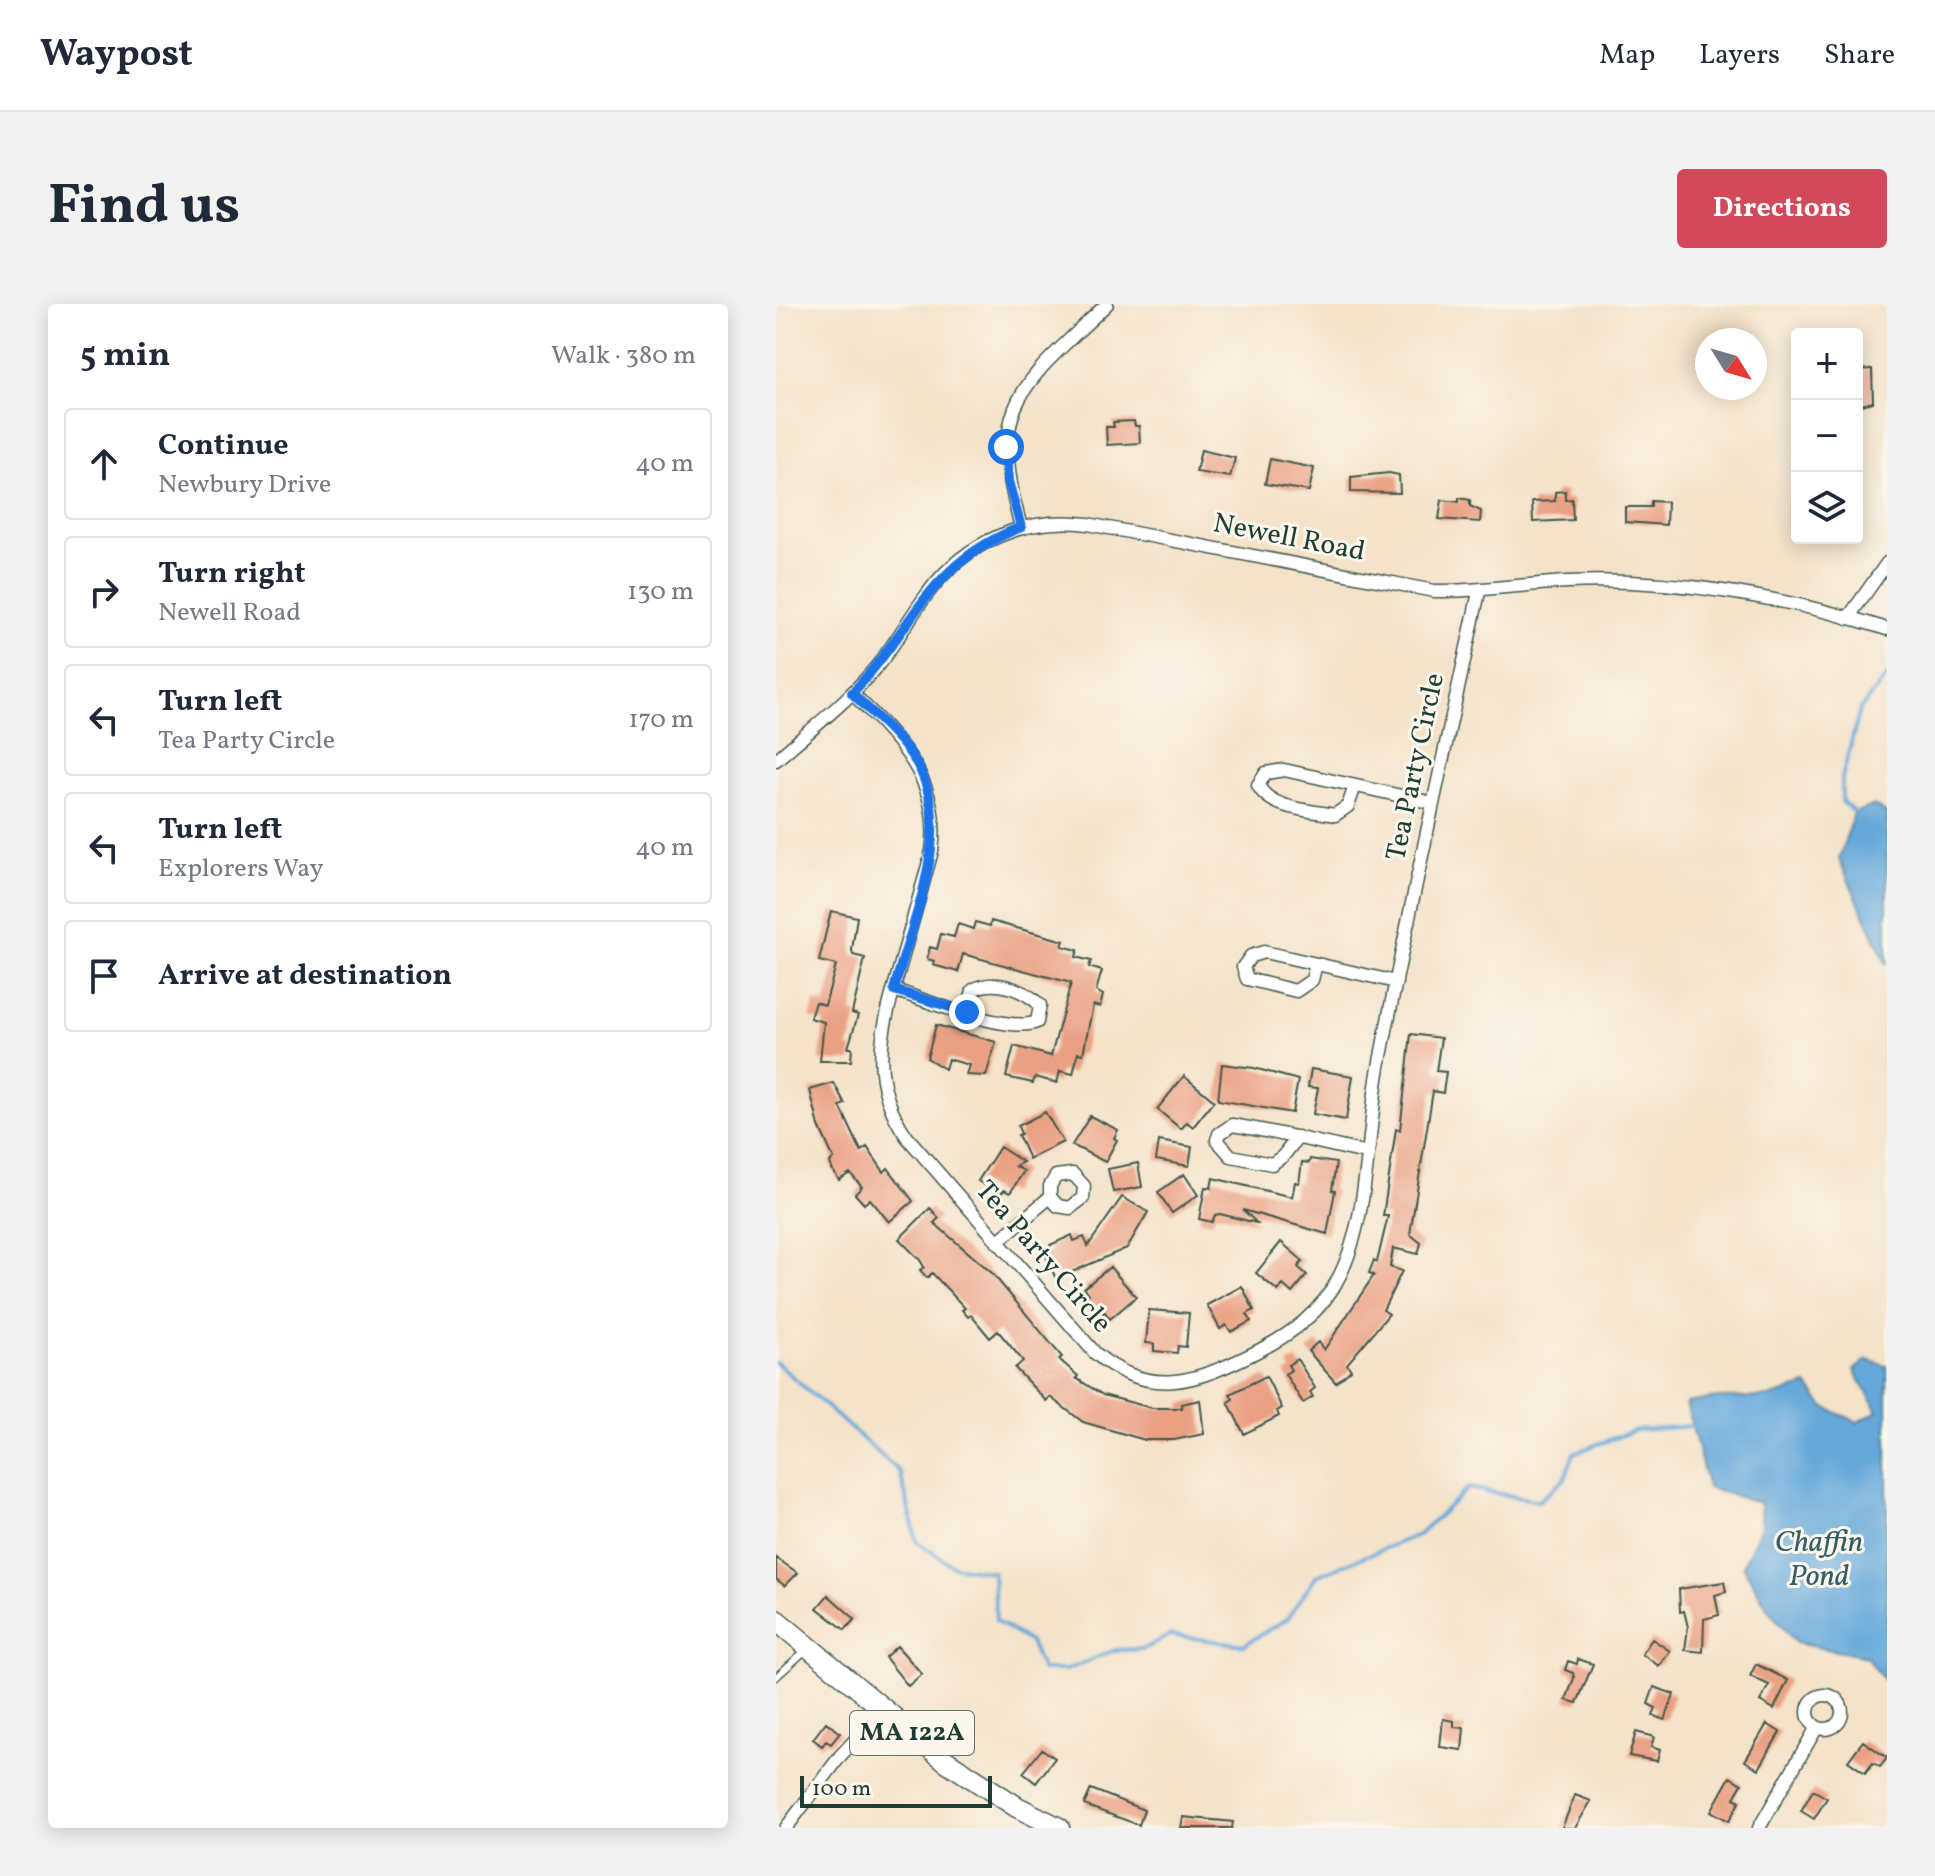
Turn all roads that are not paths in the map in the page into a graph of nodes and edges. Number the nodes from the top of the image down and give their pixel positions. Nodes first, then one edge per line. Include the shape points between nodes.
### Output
1 (1107, 304) edge
2 (1021, 527) junction
3 (1887, 563) edge
4 (1479, 592) junction
5 (1848, 618) junction
6 (1887, 629) edge
7 (852, 693) junction
8 (776, 760) edge
9 (1355, 786) junction
10 (1433, 803) junction
11 (1316, 964) junction
12 (1396, 982) junction
13 (894, 990) junction
14 (967, 1012) junction
15 (1298, 1137) junction
16 (1366, 1153) junction
17 (1050, 1197) dead end
18 (997, 1242) junction
19 (776, 1620) edge
20 (809, 1646) junction
21 (776, 1677) edge
22 (884, 1709) junction
23 (1817, 1727) dead end
24 (786, 1828) edge
25 (1059, 1828) edge
26 (1759, 1828) edge

1 - 2 street via 1034,374 1016,403 1006,459
2 - 4 street, Newell Road via 1057,521 1088,524 1434,591
2 - 7 street, Newell Road via 971,551 941,578 889,652
3 - 5 street
4 - 5 street, Newell Road via 1627,582 1787,604
4 - 10 street, Tea Party Circle
5 - 6 street, Newell Road
7 - 8 street, Newell Road
7 - 13 street, Tea Party Circle via 916,762 934,822 932,851
9 - 9 street via 1284,770 1266,773 1258,785 1277,803 1335,815 1348,806
9 - 10 street
10 - 12 street, Tea Party Circle
11 - 11 street via 1264,952 1251,956 1243,967 1247,979 1296,991 1312,980
11 - 12 street
12 - 16 street, Tea Party Circle
13 - 14 street
13 - 18 street, Tea Party Circle via 880,1046 888,1106 907,1137
14 - 14 street via 1025,1027 1037,1022 1040,1005 1011,987 983,984 973,990
15 - 15 street via 1232,1125 1217,1140 1231,1156 1272,1164
15 - 16 street
16 - 18 street, Tea Party Circle via 1353,1242 1329,1294 1289,1333 1198,1379 1152,1380 1111,1366 1080,1339
17 - 18 street
19 - 20 main road, MA 122A
20 - 21 lane
20 - 22 main road, MA 122A
22 - 24 street
22 - 25 main road, MA 122A via 967,1777
23 - 26 street

